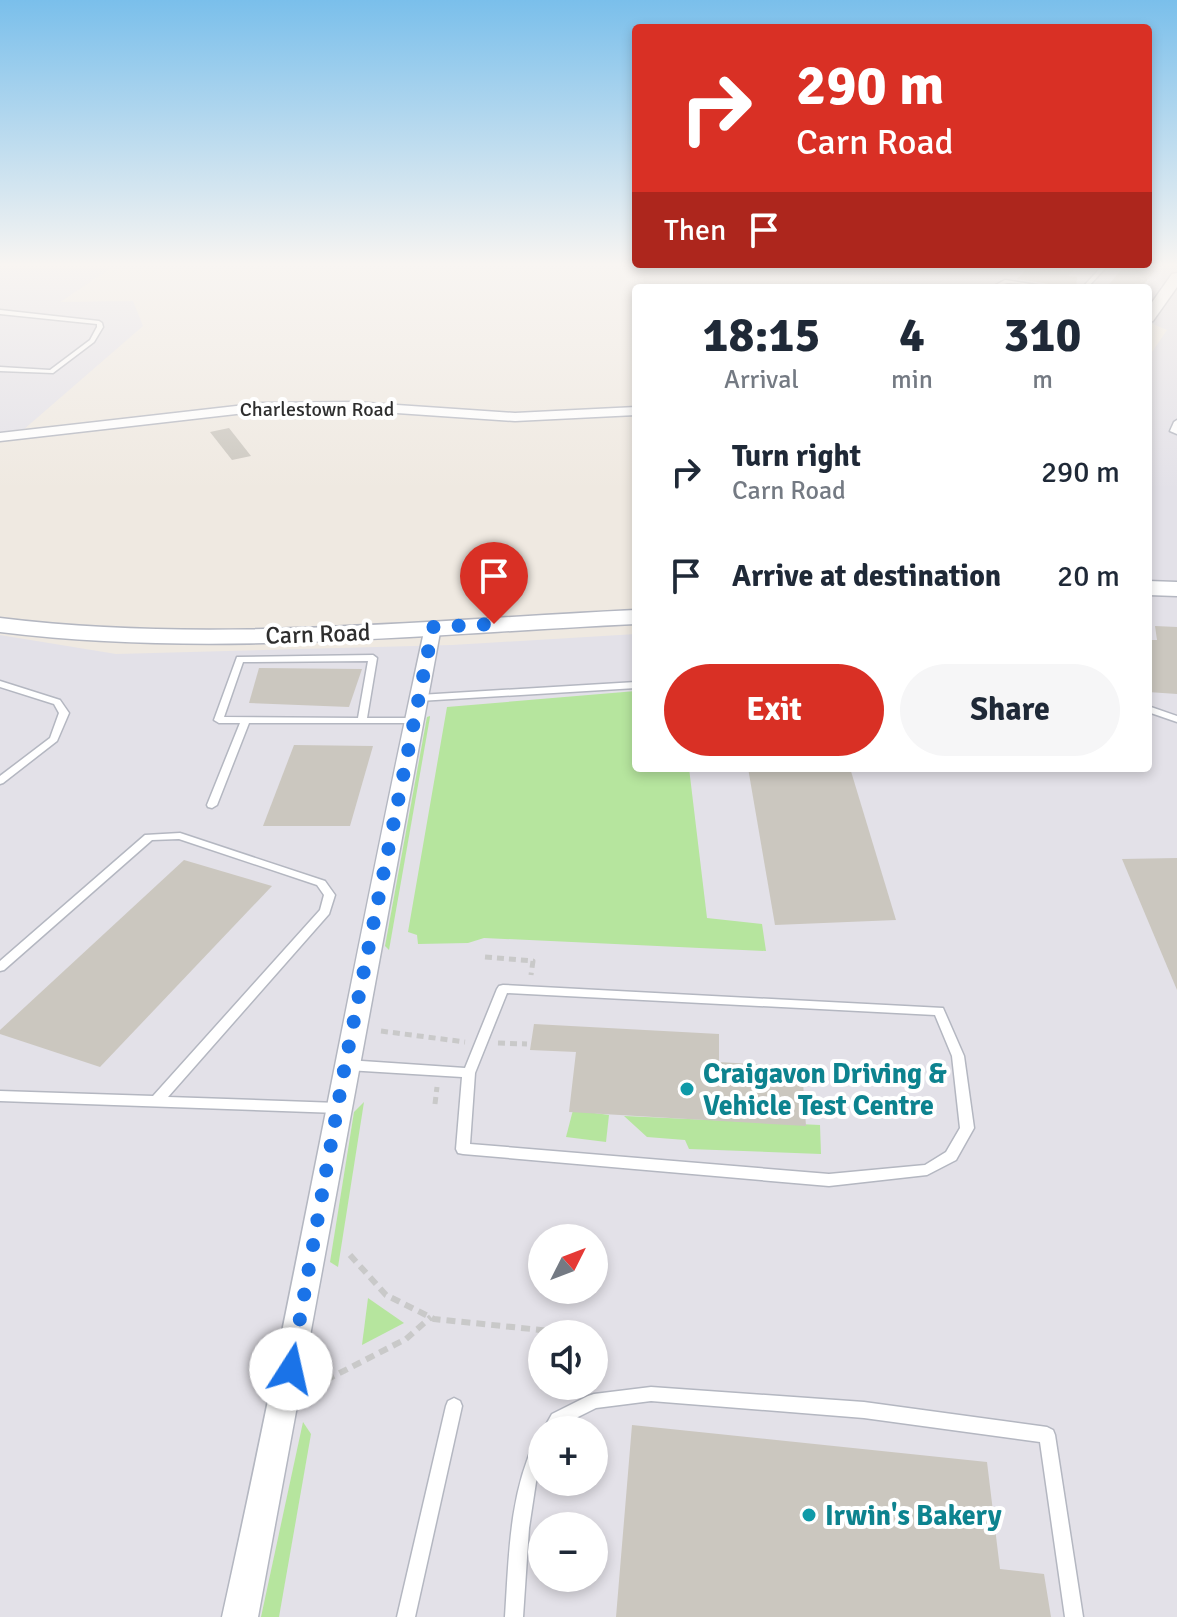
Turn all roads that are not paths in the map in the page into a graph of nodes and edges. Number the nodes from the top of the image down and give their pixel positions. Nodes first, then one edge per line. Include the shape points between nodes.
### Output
1 (93, 339) edge
2 (0, 369) edge
3 (632, 411) edge
4 (1177, 422) edge
5 (1177, 432) edge
6 (0, 437) edge
7 (1152, 588) edge
8 (1177, 589) edge
9 (632, 617) edge
10 (0, 625) edge
11 (433, 627) junction
12 (0, 684) edge
13 (632, 685) edge
14 (417, 709) junction
15 (1152, 710) edge
16 (1177, 719) edge
17 (245, 721) junction
18 (362, 721) junction
19 (0, 781) edge
20 (212, 805) dead end
21 (0, 967) edge
22 (345, 1065) junction
23 (469, 1073) junction
24 (0, 1096) edge
25 (158, 1100) junction
26 (338, 1108) junction
27 (454, 1406) dead end
28 (564, 1416) edge
29 (528, 1491) edge
30 (240, 1617) edge
31 (406, 1617) edge
32 (514, 1617) edge
33 (1074, 1617) edge

1 - 2 lane via 51,372
3 - 6 street, Charlestown Road via 526,417 275,406
4 - 5 lane
7 - 8 main road
9 - 11 main road, Carn Road
10 - 11 main road, Carn Road via 199,638
11 - 14 street
12 - 19 lane via 57,702 64,713 54,739
13 - 14 lane
14 - 18 lane
14 - 22 street
15 - 16 lane
17 - 18 lane
17 - 18 lane via 219,720 240,659 373,658
17 - 20 lane
21 - 25 lane via 149,837 180,836 321,883 330,895 325,911
22 - 23 lane
22 - 26 street
23 - 23 lane via 463,1149 829,1180 927,1170 951,1156 967,1128 958,1056 939,1011 503,989
24 - 25 lane
25 - 26 lane
26 - 30 street
27 - 31 lane
28 - 33 lane via 594,1401 651,1394 864,1410 1047,1435
29 - 32 lane

